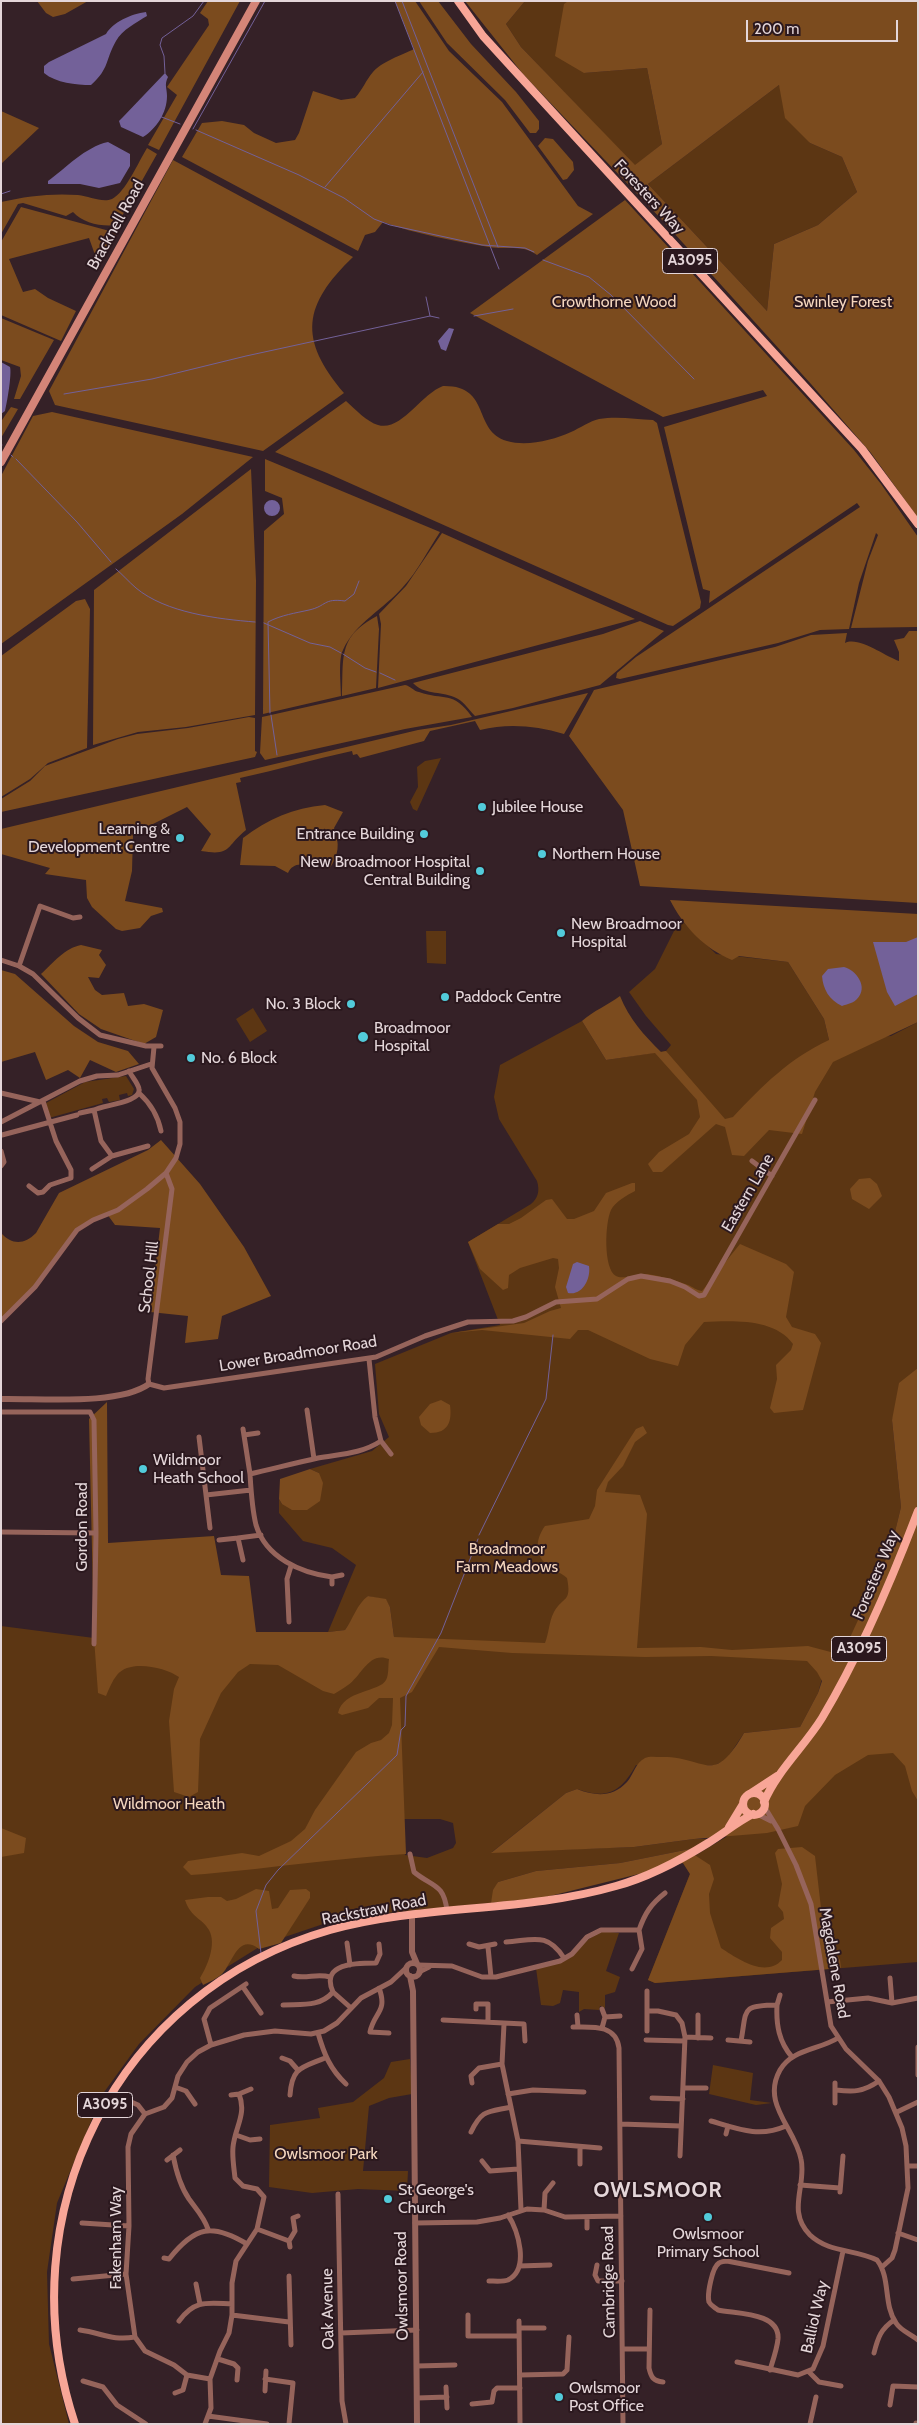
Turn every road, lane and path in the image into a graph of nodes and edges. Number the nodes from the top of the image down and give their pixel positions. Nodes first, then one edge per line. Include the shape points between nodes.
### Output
1 (256, 1) edge
2 (458, 1) edge
3 (1, 462) edge
4 (918, 524) edge
5 (80, 917) dead end
6 (1, 960) edge
7 (19, 966) junction
8 (161, 1046) dead end
9 (154, 1047) junction
10 (151, 1064) junction
11 (130, 1071) junction
12 (1, 1093) edge
13 (139, 1093) junction
14 (815, 1100) dead end
15 (41, 1102) junction
16 (94, 1110) junction
17 (50, 1121) junction
18 (1, 1122) edge
19 (162, 1131) dead end
20 (2, 1135) edge
21 (148, 1146) dead end
22 (1, 1151) edge
23 (112, 1156) junction
24 (752, 1161) dead end
25 (1, 1166) edge
26 (92, 1169) dead end
27 (166, 1173) junction
28 (772, 1176) junction
29 (29, 1186) dead end
30 (701, 1296) joint
31 (1, 1321) edge
32 (369, 1359) junction
33 (149, 1384) junction
34 (1, 1399) edge
35 (307, 1410) dead end
36 (1, 1412) edge
37 (308, 1420) junction
38 (300, 1421) dead end
39 (243, 1429) dead end
40 (258, 1433) dead end
41 (244, 1435) junction
42 (199, 1437) dead end
43 (381, 1442) junction
44 (391, 1454) dead end
45 (314, 1459) junction
46 (250, 1474) junction
47 (251, 1490) junction
48 (206, 1495) junction
49 (918, 1511) edge
50 (210, 1528) dead end
51 (1, 1532) edge
52 (96, 1533) junction
53 (261, 1535) junction
54 (238, 1538) junction
55 (219, 1540) dead end
56 (243, 1560) dead end
57 (291, 1566) junction
58 (342, 1575) dead end
59 (332, 1577) junction
60 (332, 1584) dead end
61 (288, 1622) dead end
62 (94, 1644) dead end
63 (778, 1776) junction
64 (750, 1794) junction
65 (743, 1804) junction
66 (764, 1804) junction
67 (755, 1814) junction
68 (774, 1823) junction
69 (728, 1829) junction
70 (410, 1854) dead end
71 (665, 1893) dead end
72 (447, 1911) junction
73 (412, 1915) junction
74 (640, 1930) junction
75 (506, 1942) dead end
76 (347, 1944) dead end
77 (379, 1944) dead end
78 (468, 1944) dead end
79 (495, 1944) dead end
80 (488, 1947) junction
81 (412, 1952) junction
82 (564, 1958) junction
83 (417, 1964) junction
84 (350, 1965) junction
85 (432, 1966) junction
86 (406, 1967) junction
87 (632, 1968) dead end
88 (419, 1973) junction
89 (294, 1976) dead end
90 (410, 1976) junction
91 (330, 1977) junction
92 (397, 1977) junction
93 (491, 1978) junction
94 (890, 1978) dead end
95 (380, 1988) junction
96 (648, 1991) dead end
97 (333, 1992) junction
98 (780, 1996) dead end
99 (413, 1998) junction
100 (918, 1998) edge
101 (827, 2002) junction
102 (892, 2003) junction
103 (283, 2005) dead end
104 (778, 2005) junction
105 (351, 2008) junction
106 (476, 2009) dead end
107 (602, 2009) dead end
108 (648, 2011) junction
109 (261, 2014) dead end
110 (577, 2015) dead end
111 (698, 2015) dead end
112 (620, 2016) dead end
113 (605, 2017) junction
114 (443, 2020) dead end
115 (488, 2022) junction
116 (504, 2024) junction
117 (602, 2028) junction
118 (647, 2031) dead end
119 (318, 2033) junction
120 (389, 2034) dead end
121 (698, 2038) junction
122 (711, 2038) dead end
123 (838, 2038) junction
124 (684, 2039) junction
125 (646, 2040) dead end
126 (728, 2040) dead end
127 (525, 2041) dead end
128 (741, 2041) junction
129 (750, 2042) dead end
130 (211, 2045) junction
131 (918, 2047) edge
132 (792, 2057) junction
133 (282, 2058) dead end
134 (325, 2058) junction
135 (502, 2064) junction
136 (297, 2069) junction
137 (918, 2075) edge
138 (879, 2081) junction
139 (472, 2083) dead end
140 (835, 2083) dead end
141 (346, 2084) dead end
142 (175, 2088) junction
143 (684, 2088) junction
144 (706, 2088) dead end
145 (251, 2089) dead end
146 (836, 2090) junction
147 (584, 2092) dead end
148 (239, 2094) junction
149 (508, 2094) junction
150 (231, 2095) dead end
151 (290, 2095) dead end
152 (652, 2098) dead end
153 (683, 2099) junction
154 (129, 2101) dead end
155 (918, 2102) edge
156 (835, 2103) dead end
157 (195, 2104) dead end
158 (511, 2107) junction
159 (897, 2112) junction
160 (146, 2114) junction
161 (711, 2121) dead end
162 (620, 2124) junction
163 (681, 2126) junction
164 (728, 2126) junction
165 (786, 2126) junction
166 (471, 2132) dead end
167 (726, 2134) dead end
168 (236, 2135) junction
169 (260, 2139) dead end
170 (518, 2141) junction
171 (580, 2147) junction
172 (600, 2148) dead end
173 (180, 2150) dead end
174 (173, 2155) junction
175 (680, 2156) dead end
176 (843, 2156) dead end
177 (168, 2160) dead end
178 (482, 2161) dead end
179 (580, 2164) dead end
180 (908, 2166) junction
181 (918, 2166) edge
182 (518, 2169) junction
183 (553, 2183) dead end
184 (800, 2186) junction
185 (338, 2194) dead end
186 (521, 2210) junction
187 (544, 2210) junction
188 (508, 2214) junction
189 (298, 2216) dead end
190 (621, 2216) junction
191 (587, 2217) junction
192 (82, 2223) dead end
193 (415, 2223) junction
194 (129, 2226) junction
195 (587, 2228) dead end
196 (208, 2229) junction
197 (257, 2229) junction
198 (898, 2233) junction
199 (918, 2240) edge
200 (247, 2244) junction
201 (843, 2251) junction
202 (164, 2258) dead end
203 (596, 2265) dead end
204 (520, 2266) junction
205 (550, 2266) dead end
206 (882, 2267) junction
207 (789, 2273) dead end
208 (126, 2274) junction
209 (289, 2276) dead end
210 (73, 2279) dead end
211 (488, 2281) dead end
212 (622, 2281) junction
213 (196, 2284) dead end
214 (200, 2304) junction
215 (232, 2304) junction
216 (650, 2310) dead end
217 (468, 2315) dead end
218 (232, 2316) junction
219 (894, 2320) junction
220 (180, 2321) dead end
221 (519, 2321) dead end
222 (289, 2322) junction
223 (519, 2328) junction
224 (544, 2328) dead end
225 (80, 2330) dead end
226 (417, 2330) junction
227 (341, 2333) junction
228 (135, 2336) junction
229 (519, 2336) junction
230 (569, 2337) dead end
231 (918, 2340) edge
232 (290, 2345) dead end
233 (650, 2349) junction
234 (622, 2350) junction
235 (874, 2352) dead end
236 (218, 2358) junction
237 (737, 2362) dead end
238 (455, 2365) dead end
239 (417, 2366) junction
240 (266, 2370) dead end
241 (770, 2370) junction
242 (809, 2372) junction
243 (187, 2375) junction
244 (520, 2375) junction
245 (210, 2379) junction
246 (266, 2379) junction
247 (237, 2380) dead end
248 (83, 2381) dead end
249 (662, 2382) dead end
250 (841, 2386) dead end
251 (446, 2387) dead end
252 (918, 2387) edge
253 (520, 2388) junction
254 (265, 2391) dead end
255 (175, 2393) dead end
256 (816, 2397) dead end
257 (417, 2398) junction
258 (446, 2398) junction
259 (472, 2404) dead end
260 (890, 2405) dead end
261 (447, 2408) dead end
262 (208, 2416) junction
263 (144, 2423) edge
264 (258, 2423) edge
265 (75, 2424) edge
266 (205, 2424) edge
267 (267, 2424) edge
268 (289, 2424) edge
269 (346, 2424) edge
270 (417, 2424) edge
271 (520, 2424) edge
272 (623, 2424) edge
273 (810, 2424) edge

1 - 3 main road, Bracknell Road
2 - 4 main road, Foresters Way / A3095 via 483,36 862,449
5 - 7 street via 73,918 40,906
6 - 7 street
7 - 9 street via 33,974 100,1035
8 - 9 street
9 - 10 street
10 - 11 street
10 - 27 street via 180,1122 179,1150
11 - 13 street
11 - 15 street via 80,1081
12 - 15 street
13 - 16 street via 134,1099
13 - 19 street via 159,1120
14 - 28 street, Eastern Lane
15 - 17 street
15 - 18 street
16 - 17 street
16 - 23 street via 101,1141
17 - 20 street
17 - 29 street via 71,1170 71,1178 38,1193
21 - 23 street
22 - 25 street via 4,1162
23 - 26 street
24 - 28 street
27 - 31 street via 118,1210 77,1230 35,1287
27 - 33 street, School Hill via 172,1189
28 - 30 street, Eastern Lane via 707,1291
30 - 32 street, Lower Broadmoor Road via 670,1281 641,1276 628,1279 597,1299 548,1304 526,1317 513,1320 468,1322
32 - 33 street, Lower Broadmoor Road via 168,1387 158,1388
32 - 43 street
33 - 34 street, Lower Broadmoor Road via 136,1392 105,1397
35 - 37 street
36 - 52 street, Gordon Road via 90,1412 94,1420
37 - 38 street
37 - 45 street
39 - 41 street
40 - 41 street
41 - 46 street
42 - 48 street
43 - 44 street
43 - 45 street via 355,1453
45 - 46 street
46 - 47 street
47 - 48 street
47 - 53 street via 256,1526
48 - 50 street
49 - 63 main road, Foresters Way / A3095 via 851,1666 809,1738
51 - 52 street
52 - 62 street, Gordon Road
53 - 54 street
53 - 57 street
54 - 55 street
54 - 56 street
57 - 59 street
57 - 61 street via 287,1579
58 - 59 street
59 - 60 street
63 - 64 main road, Foresters Way / A3095
63 - 66 main road, Foresters Way / A3095
64 - 65 main road via 744,1798
64 - 66 main road via 758,1794
65 - 67 main road via 746,1811
65 - 69 main road, Rackstraw Road / A3095
66 - 67 main road
66 - 68 street, Magdalene Road
67 - 68 street
67 - 69 main road, Rackstraw Road / A3095
68 - 101 street, Magdalene Road via 796,1865 811,1904
69 - 72 main road, Rackstraw Road / A3095 via 677,1862 621,1885 560,1899
70 - 72 street via 414,1872 434,1883 444,1895
71 - 74 street via 647,1910
72 - 73 main road, Rackstraw Road / A3095
73 - 81 street
73 - 265 main road, Rackstraw Road / A3095 via 322,1932 278,1949 240,1969 168,2023 114,2091 75,2168 56,2245 55,2335 62,2379
74 - 82 street via 601,1930 587,1937
74 - 87 street via 642,1949
75 - 82 street via 545,1940 553,1943
76 - 84 street
77 - 84 street via 380,1954 376,1963
78 - 80 street
79 - 80 street
80 - 93 street
81 - 83 street
81 - 86 street
82 - 93 street
83 - 85 street
83 - 86 street
83 - 88 street, Owlsmoor Road
84 - 91 street via 336,1969
85 - 88 street
85 - 93 street via 452,1966
86 - 90 street, Owlsmoor Road
86 - 92 street, Fakenham Way
88 - 90 street
88 - 99 street, Owlsmoor Road
89 - 91 street via 310,1977 320,1973
90 - 92 street, Fakenham Way
90 - 99 street, Owlsmoor Road
91 - 97 street
92 - 95 street, Fakenham Way
94 - 102 street
95 - 105 street, Fakenham Way via 361,1998
95 - 120 street via 384,1999 382,2009 372,2022 370,2032
96 - 108 street
97 - 103 street via 316,2004
97 - 105 street
98 - 104 street
99 - 193 street, Owlsmoor Road
100 - 102 street
101 - 102 street via 868,1998
101 - 123 street, Magdalene Road
104 - 128 street via 750,2008 744,2015
104 - 132 street via 776,2021 779,2034 784,2048
105 - 119 street, Fakenham Way via 337,2023
106 - 115 street via 476,2004 488,2004
107 - 113 street
108 - 118 street
108 - 124 street via 676,2015 682,2023
109 - 130 street via 245,1985 210,2008 204,2019
110 - 117 street via 576,2027
111 - 121 street
112 - 113 street
113 - 117 street
114 - 115 street
115 - 116 street
116 - 127 street via 524,2024
116 - 135 street
117 - 162 street, Cambridge Road via 610,2032 618,2043
119 - 130 street, Fakenham Way via 274,2031
119 - 134 street
121 - 122 street
121 - 124 street
123 - 132 street via 826,2046
123 - 138 street, Magdalene Road
124 - 125 street
124 - 143 street
126 - 128 street
128 - 129 street
130 - 142 street, Fakenham Way via 187,2062
131 - 137 street
132 - 165 street via 781,2069 774,2087 778,2112
133 - 136 street
134 - 136 street
134 - 141 street
135 - 139 street via 480,2068 472,2076
135 - 149 street
136 - 151 street via 291,2079
138 - 146 street via 859,2092
138 - 159 street, Magdalene Road
140 - 146 street
142 - 157 street via 186,2091
142 - 160 street, Fakenham Way via 164,2107
143 - 144 street
143 - 153 street
145 - 148 street
146 - 156 street
147 - 149 street via 533,2090
148 - 150 street
148 - 168 street via 243,2114
149 - 158 street
152 - 153 street
153 - 163 street
154 - 160 street
155 - 159 street
158 - 166 street via 478,2117
158 - 170 street
159 - 180 street, Magdalene Road
160 - 194 street, Fakenham Way via 131,2134 128,2147
161 - 164 street
162 - 163 street
162 - 190 street, Cambridge Road
163 - 175 street
164 - 165 street via 760,2134
164 - 167 street
165 - 184 street via 799,2149 802,2162
168 - 169 street via 250,2140
168 - 197 street via 233,2146 236,2178 243,2186 257,2189 264,2197
170 - 171 street
170 - 182 street
171 - 172 street
171 - 179 street
173 - 174 street
174 - 177 street
174 - 196 street via 177,2177
176 - 184 street via 840,2190
178 - 182 street via 490,2171
180 - 181 street
180 - 198 street, Magdalene Road via 908,2188
182 - 186 street
183 - 187 street via 545,2193
184 - 201 street via 797,2200 800,2220 808,2233 825,2246
185 - 227 street, Oak Avenue
186 - 187 street
186 - 188 street
187 - 191 street via 565,2217
188 - 193 street via 477,2222
188 - 204 street via 518,2236
189 - 197 street via 293,2218 295,2231 290,2244
190 - 191 street
190 - 212 street, Cambridge Road
191 - 195 street
192 - 194 street
193 - 226 street, Owlsmoor Road
194 - 208 street, Fakenham Way
196 - 200 street via 227,2232
196 - 202 street via 181,2244 169,2259
197 - 200 street
198 - 199 street
198 - 206 street, Magdalene Road via 892,2258
200 - 215 street via 236,2261
201 - 206 street via 869,2256
201 - 242 street, Balliol Way via 823,2346 816,2366
203 - 212 street via 598,2281
204 - 205 street
204 - 211 street via 507,2281
206 - 219 street
207 - 241 street via 719,2262 709,2291 711,2306 718,2310 773,2323 778,2339
208 - 210 street
208 - 228 street, Fakenham Way
209 - 222 street
212 - 234 street, Cambridge Road
213 - 214 street
214 - 215 street
214 - 220 street via 186,2311
215 - 218 street
216 - 233 street
217 - 229 street via 468,2336
218 - 222 street
218 - 236 street via 229,2333
219 - 231 street
219 - 235 street via 878,2335
221 - 223 street
222 - 232 street
223 - 224 street
223 - 229 street
225 - 228 street via 106,2338
226 - 227 street
226 - 239 street, Owlsmoor Road
227 - 269 street, Oak Avenue via 342,2400
228 - 243 street via 145,2351
229 - 244 street
230 - 244 street via 567,2370 563,2374
233 - 234 street
233 - 249 street via 650,2376
234 - 272 street, Cambridge Road
236 - 245 street
236 - 247 street via 238,2368
237 - 241 street, Balliol Way
238 - 239 street
239 - 257 street, Owlsmoor Road
240 - 246 street
241 - 242 street, Balliol Way via 798,2375
242 - 250 street via 819,2382
243 - 245 street
243 - 255 street via 183,2390
244 - 253 street
245 - 262 street via 212,2399
246 - 254 street
246 - 268 street via 292,2383
248 - 263 street via 103,2387 116,2405
251 - 258 street
252 - 260 street via 892,2386
253 - 259 street via 497,2388 492,2402
253 - 271 street
256 - 273 street
257 - 258 street
257 - 270 street, Owlsmoor Road
258 - 261 street
262 - 264 street
262 - 266 street
264 - 267 street

